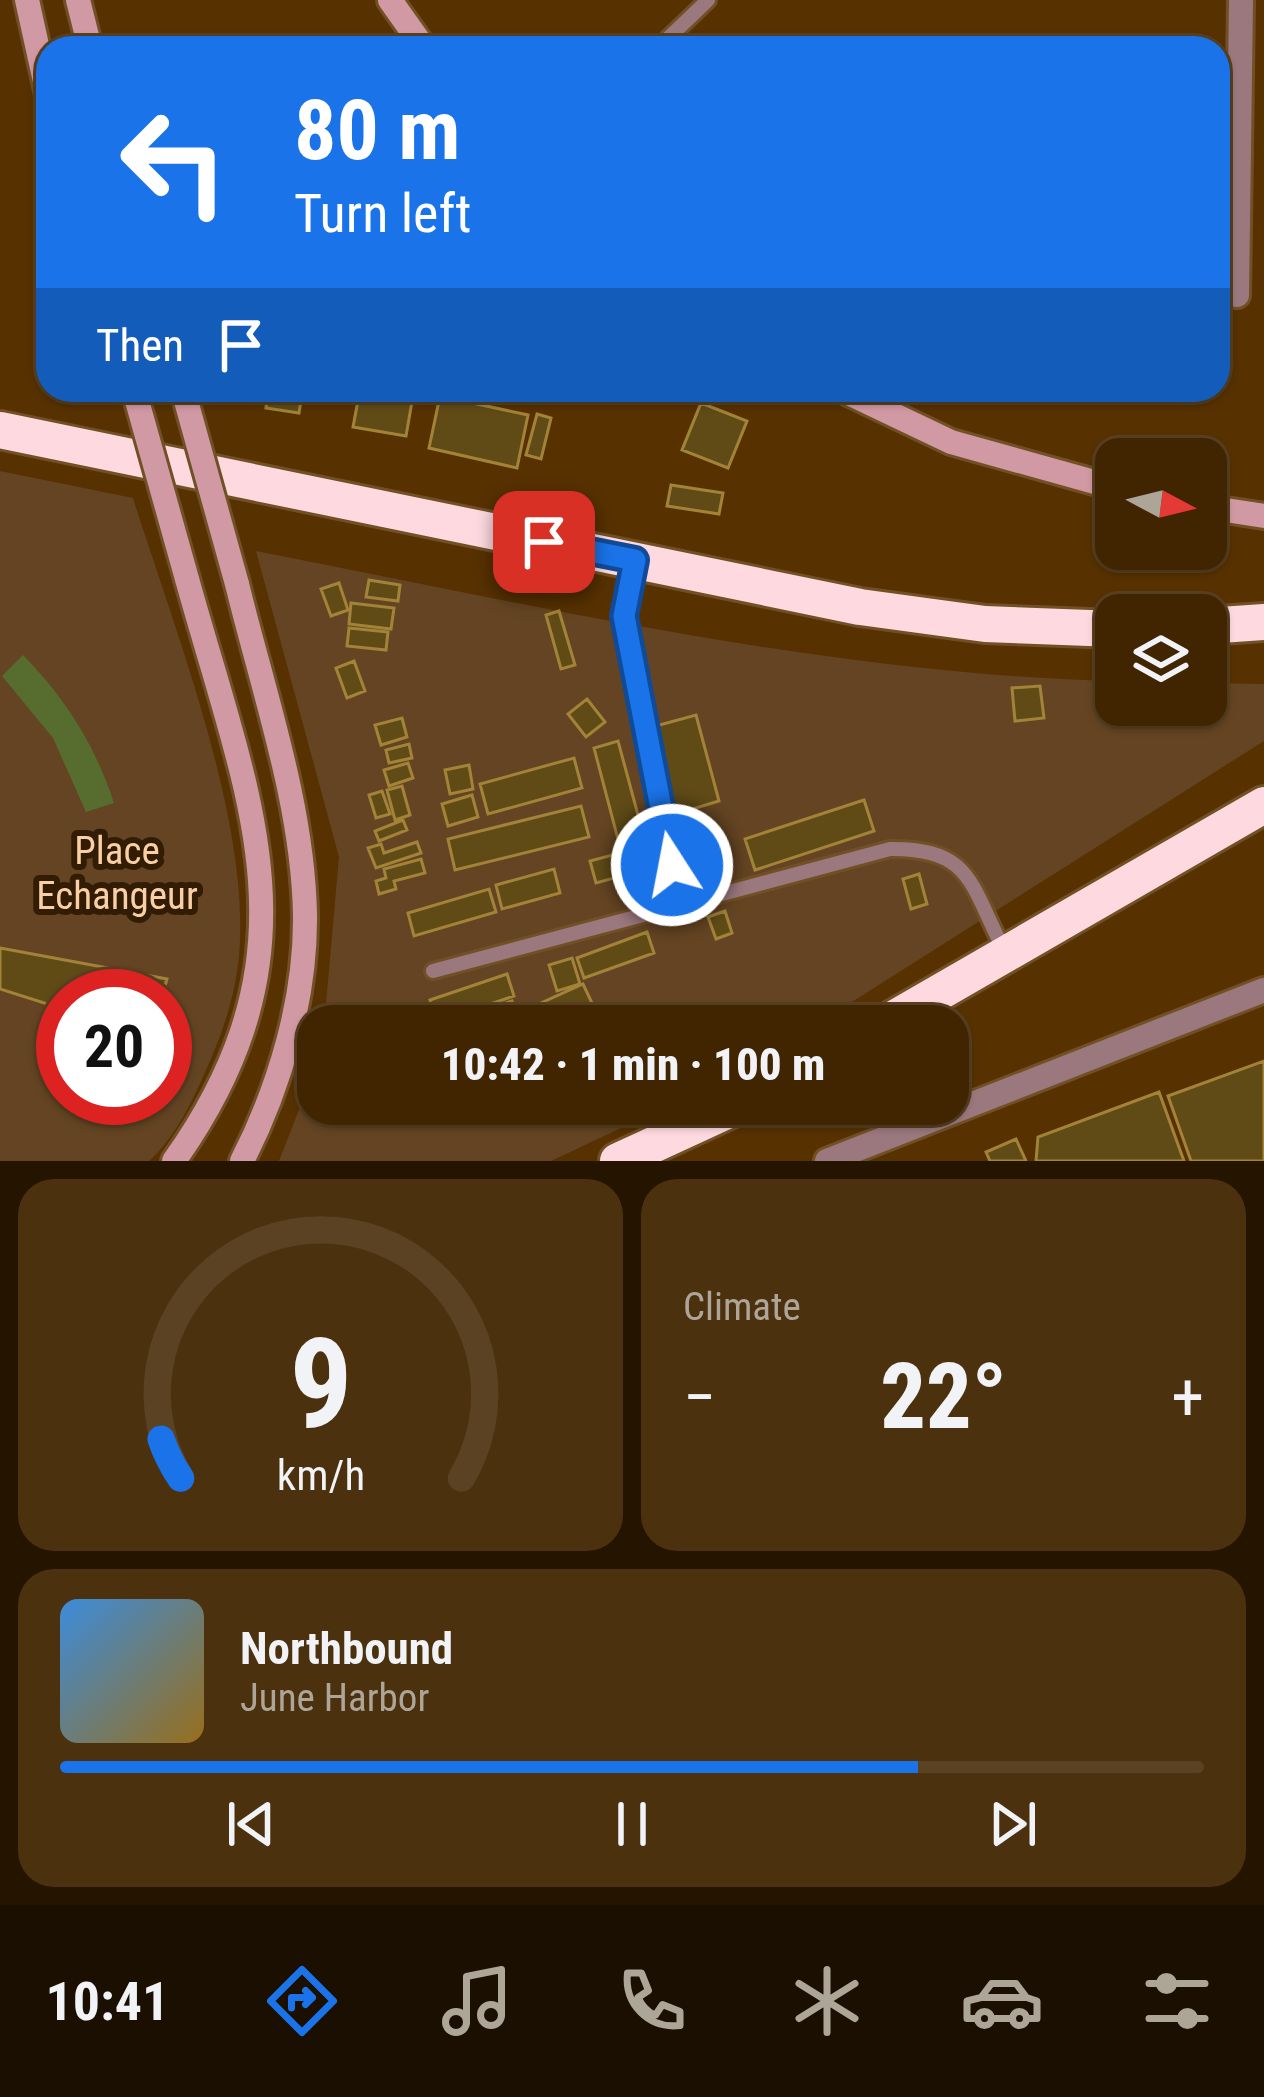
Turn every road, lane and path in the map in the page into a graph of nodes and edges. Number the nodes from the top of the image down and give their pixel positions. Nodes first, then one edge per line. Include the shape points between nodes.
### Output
1 (27, 0) edge
2 (79, 0) edge
3 (390, 0) edge
4 (708, 0) edge
5 (1241, 0) edge
6 (87, 36) edge
7 (416, 36) edge
8 (670, 36) edge
9 (36, 41) edge
10 (1237, 295) dead end
11 (137, 402) edge
12 (186, 402) edge
13 (867, 402) edge
14 (0, 430) edge
15 (1095, 482) edge
16 (1227, 510) edge
17 (1264, 516) edge
18 (635, 560) junction
19 (1264, 622) edge
20 (1227, 625) edge
21 (1095, 628) edge
22 (1264, 805) edge
23 (680, 907) junction
24 (1007, 955) junction
25 (433, 970) dead end
26 (1264, 990) edge
27 (918, 1005) edge
28 (696, 1125) edge
29 (174, 1161) edge
30 (242, 1161) edge
31 (618, 1161) edge
32 (827, 1161) edge

1 - 9 main road
2 - 6 main road
3 - 7 main road
4 - 8 lane
5 - 10 street
11 - 29 main road, bridge via 254,825 263,908 248,1023 220,1090
12 - 30 main road, bridge via 237,584 298,849 305,916 298,997 278,1076
13 - 15 main road via 951,442
14 - 18 highway
16 - 17 main road
18 - 21 highway via 860,607
18 - 23 lane via 624,616
19 - 20 highway
22 - 24 highway
23 - 24 lane via 890,848 927,848 958,862
23 - 25 lane
24 - 27 highway
26 - 32 street
28 - 31 highway

